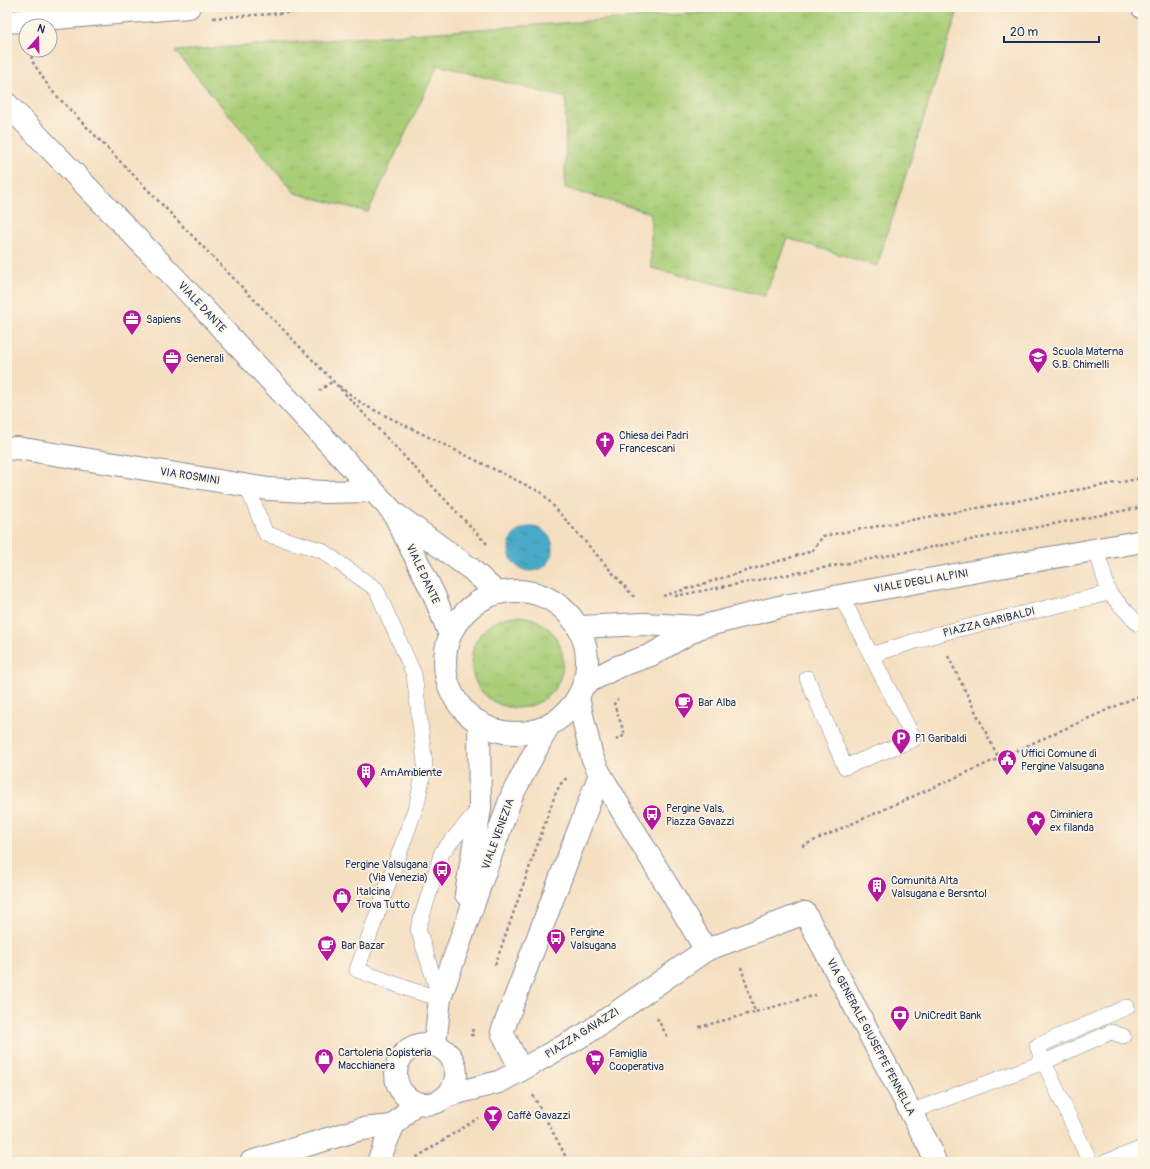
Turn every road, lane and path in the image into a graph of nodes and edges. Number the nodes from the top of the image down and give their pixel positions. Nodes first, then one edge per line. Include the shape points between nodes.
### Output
1 (189, 7) edge
2 (60, 12) edge
3 (7, 22) edge
4 (32, 58) edge
5 (7, 104) edge
6 (332, 381) junction
7 (320, 391) dead end
8 (7, 449) edge
9 (1143, 478) edge
10 (247, 486) junction
11 (373, 491) junction
12 (1143, 507) edge
13 (394, 513) junction
14 (1143, 541) edge
15 (489, 546) dead end
16 (1096, 549) junction
17 (522, 580) dead end
18 (497, 593) junction
19 (1108, 593) junction
20 (841, 596) junction
21 (567, 603) dead end
22 (639, 603) dead end
23 (1143, 623) edge
24 (579, 627) junction
25 (700, 627) junction
26 (938, 634) junction
27 (450, 635) junction
28 (871, 655) junction
29 (807, 678) dead end
30 (581, 691) junction
31 (1143, 694) edge
32 (619, 698) dead end
33 (479, 722) junction
34 (549, 725) junction
35 (612, 743) dead end
36 (999, 759) junction
37 (571, 774) dead end
38 (600, 774) junction
39 (480, 809) junction
40 (802, 846) dead end
41 (805, 913) joint
42 (458, 947) junction
43 (706, 950) junction
44 (741, 967) dead end
45 (494, 969) dead end
46 (819, 994) dead end
47 (440, 998) junction
48 (1127, 1007) dead end
49 (755, 1012) junction
50 (659, 1022) dead end
51 (699, 1027) dead end
52 (473, 1028) dead end
53 (471, 1035) dead end
54 (1123, 1036) dead end
55 (668, 1038) dead end
56 (435, 1045) junction
57 (1044, 1062) junction
58 (521, 1070) junction
59 (533, 1094) dead end
60 (448, 1095) junction
61 (415, 1103) junction
62 (910, 1112) junction
63 (484, 1114) dead end
64 (393, 1126) junction
65 (1143, 1148) edge
66 (251, 1162) edge
67 (378, 1162) edge
68 (413, 1162) edge
69 (567, 1162) edge
70 (935, 1162) edge
71 (1090, 1162) edge
72 (1106, 1162) edge

1 - 2 main road
2 - 3 main road
4 - 6 path via 51,90
5 - 11 main road, VIALE DANTE via 185,288
6 - 7 path
6 - 15 path
6 - 22 path via 364,405 542,493
8 - 10 main road, VIA ROSMINI via 17,448
9 - 12 path via 823,536 812,551 662,597
10 - 11 main road, VIA ROSMINI via 318,492
10 - 47 lane via 266,534 321,550 376,589 414,674 425,764 416,804 357,970
11 - 13 main road, VIALE DANTE
13 - 18 main road, VIALE DANTE via 471,569
13 - 27 main road, VIALE DANTE via 434,595
14 - 16 main road, VIALE DEGLI ALPINI
16 - 19 lane
16 - 20 main road, VIALE DEGLI ALPINI
17 - 21 path
18 - 24 main road via 515,591 540,596 559,606
18 - 27 main road via 474,604 460,618
19 - 23 lane via 1138,624
19 - 26 lane, PIAZZA GARIBALDI
20 - 25 main road, VIALE DEGLI ALPINI via 779,607
20 - 28 lane
24 - 25 main road via 644,624
24 - 30 main road via 588,659
25 - 30 main road via 651,655 617,667
26 - 28 lane, PIAZZA GARIBALDI
26 - 36 path
27 - 33 main road via 445,659 450,688 457,702
28 - 29 lane via 914,739 845,766
30 - 34 main road via 566,713
30 - 38 main road via 592,757
31 - 36 path
32 - 35 path via 614,704 625,735
33 - 34 main road via 501,731 526,732
33 - 39 main road, VIALE VENEZIA
34 - 42 main road, VIALE VENEZIA via 512,795
36 - 40 path
37 - 45 path via 556,792
38 - 43 main road
38 - 58 main road via 502,1032
39 - 42 main road, VIALE VENEZIA
39 - 47 lane via 442,852 418,929
41 - 43 main road, PIAZZA GAVAZZI
41 - 62 main road, VIA GENERALE GIUSEPPE PENNELLA
42 - 47 main road, VIALE VENEZIA
43 - 58 main road, PIAZZA GAVAZZI via 587,1033
44 - 49 path
46 - 49 path
47 - 56 main road, VIALE VENEZIA
48 - 57 lane via 1037,1046
49 - 51 path
50 - 55 path
52 - 53 path
54 - 57 lane via 1111,1032
56 - 60 main road via 451,1057 456,1067 457,1077
56 - 61 main road via 425,1044 410,1049 399,1060 396,1070 399,1090
57 - 62 lane
57 - 71 lane
58 - 60 main road, PIAZZA GAVAZZI via 499,1082
59 - 69 path
60 - 61 main road via 433,1104
61 - 64 main road
62 - 70 main road, VIA GENERALE GIUSEPPE PENNELLA
63 - 68 path
64 - 66 main road via 361,1129
64 - 67 main road
65 - 72 lane

